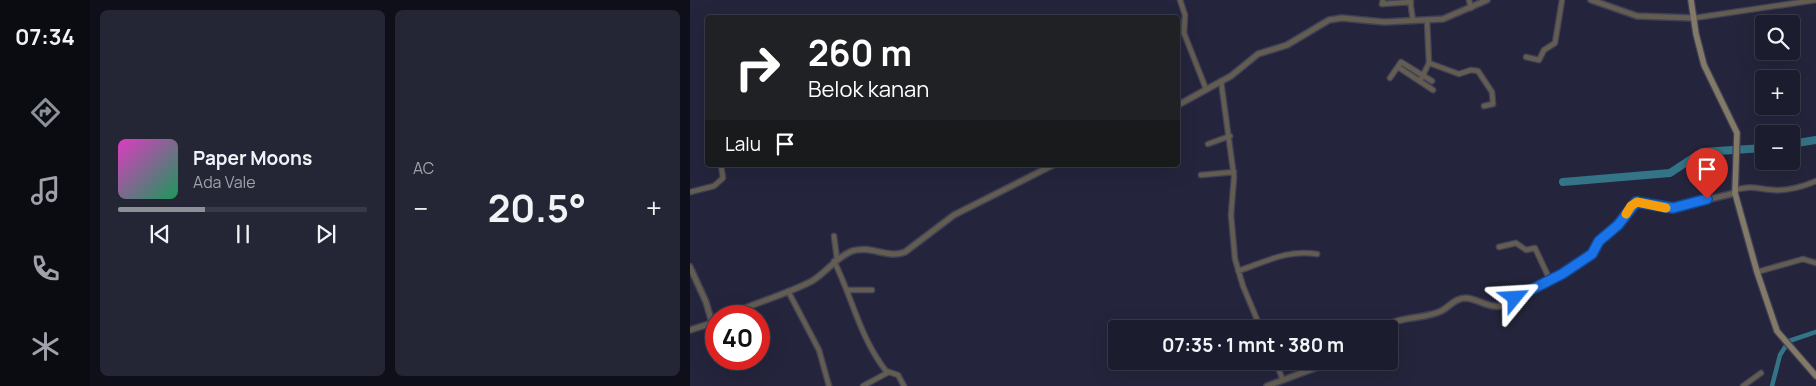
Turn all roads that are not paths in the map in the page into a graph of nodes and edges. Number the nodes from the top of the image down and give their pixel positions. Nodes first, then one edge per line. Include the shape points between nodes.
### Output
1 (1180, 0) edge
2 (1383, 0) edge
3 (1469, 0) edge
4 (1487, 0) edge
5 (1562, 0) edge
6 (1590, 0) edge
7 (1691, 0) edge
8 (1816, 0) edge
9 (1411, 1) edge
10 (1806, 1) edge
11 (1604, 2) edge
12 (1472, 8) junction
13 (1694, 18) junction
14 (1428, 20) junction
15 (1413, 21) junction
16 (1526, 57) dead end
17 (1429, 63) junction
18 (1398, 67) junction
19 (1422, 76) junction
20 (1390, 78) dead end
21 (1221, 81) junction
22 (1420, 81) junction
23 (1432, 81) dead end
24 (1206, 89) junction
25 (1433, 90) dead end
26 (1180, 104) edge
27 (1484, 106) dead end
28 (1230, 136) junction
29 (1208, 144) dead end
30 (721, 167) edge
31 (1049, 167) edge
32 (1234, 172) junction
33 (1201, 175) dead end
34 (1816, 181) edge
35 (690, 192) edge
36 (1735, 192) junction
37 (834, 236) dead end
38 (1499, 247) dead end
39 (1317, 254) dead end
40 (835, 260) junction
41 (1816, 263) edge
42 (690, 267) edge
43 (1238, 271) junction
44 (1757, 272) junction
45 (1550, 280) junction
46 (788, 290) junction
47 (848, 290) junction
48 (872, 290) dead end
49 (707, 305) edge
50 (752, 305) edge
51 (1257, 320) edge
52 (1398, 320) edge
53 (705, 325) edge
54 (690, 330) edge
55 (1279, 370) edge
56 (1310, 370) edge
57 (887, 373) junction
58 (1761, 373) dead end
59 (1816, 376) edge
60 (1283, 380) junction
61 (829, 386) edge
62 (863, 386) edge
63 (904, 386) edge
64 (1267, 386) edge
65 (1743, 386) edge

1 - 24 street via 1185,15 1184,33
2 - 9 street via 1382,4
3 - 12 street
4 - 12 street
5 - 16 street via 1555,43 1545,49 1539,60
6 - 11 street
7 - 13 main road
8 - 10 street
9 - 15 street
10 - 13 street
11 - 13 street via 1637,16
12 - 14 street via 1449,18
13 - 36 main road via 1704,65 1737,136
14 - 15 street
14 - 17 street
15 - 21 street via 1329,20 1287,45 1258,54 1237,73
17 - 19 street
17 - 27 street via 1459,74 1478,71 1493,94 1493,104
18 - 19 street via 1401,62
18 - 20 street
18 - 22 street
19 - 22 street
19 - 23 street
21 - 24 street
21 - 28 street
22 - 25 street
24 - 26 street
28 - 29 street
28 - 32 street
30 - 35 street via 723,178 720,182
31 - 40 street via 954,215 906,252 896,255 862,250
32 - 33 street
32 - 43 street via 1231,222
34 - 36 street via 1790,189 1752,186
36 - 44 main road
36 - 45 street via 1673,208 1636,202 1618,225 1599,241 1592,254
37 - 40 street
38 - 45 street via 1516,243 1526,250 1534,248
39 - 43 street via 1280,255
40 - 46 street via 814,279
40 - 47 street
41 - 44 street via 1803,259
42 - 49 street
43 - 51 street
44 - 59 main road via 1776,330
45 - 52 street via 1500,306 1461,298 1438,313
46 - 50 street
46 - 61 street via 818,350
47 - 48 street
47 - 57 street via 859,328
53 - 54 street
55 - 60 street
56 - 60 street
57 - 62 street
57 - 63 street via 898,375
58 - 65 street
60 - 64 street

